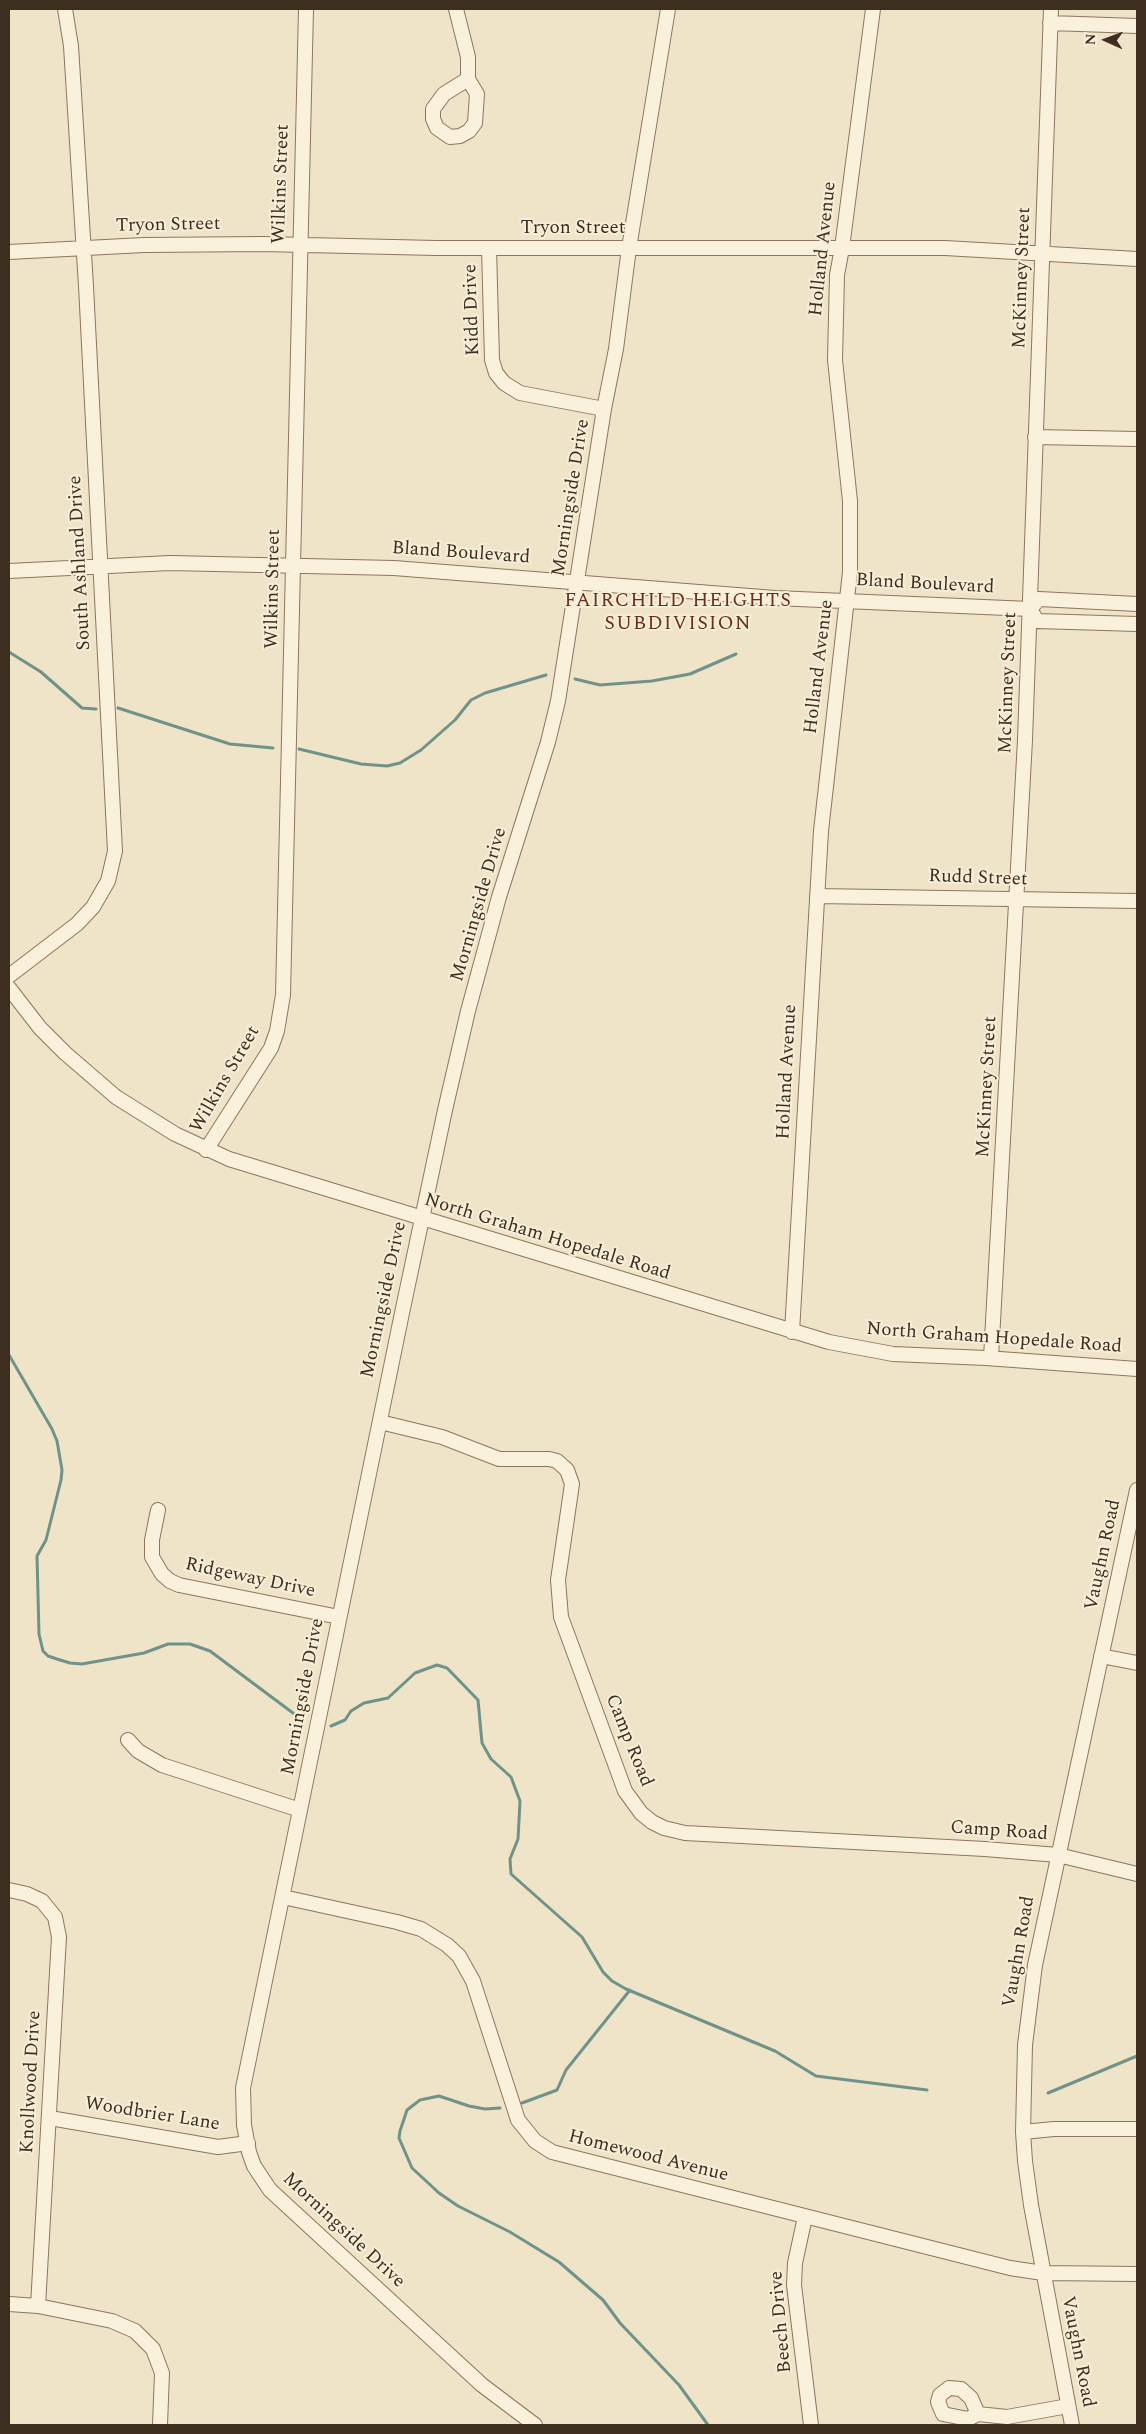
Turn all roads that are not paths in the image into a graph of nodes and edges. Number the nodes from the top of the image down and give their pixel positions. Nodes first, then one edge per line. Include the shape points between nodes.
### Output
1 (65, 9) edge
2 (306, 9) edge
3 (456, 9) edge
4 (668, 9) edge
5 (873, 9) edge
6 (1051, 9) edge
7 (1050, 23) junction
8 (1137, 26) edge
9 (468, 79) dead end
10 (299, 245) junction
11 (83, 247) junction
12 (489, 248) junction
13 (630, 248) junction
14 (842, 248) junction
15 (9, 252) edge
16 (1042, 252) junction
17 (1137, 259) edge
18 (604, 409) junction
19 (1035, 437) junction
20 (1137, 439) edge
21 (293, 566) junction
22 (101, 567) junction
23 (9, 571) edge
24 (578, 583) junction
25 (846, 601) junction
26 (1137, 604) edge
27 (1030, 609) junction
28 (1137, 624) edge
29 (817, 896) junction
30 (1018, 899) junction
31 (1137, 901) edge
32 (9, 976) edge
33 (9, 988) edge
34 (206, 1150) junction
35 (421, 1219) junction
36 (792, 1332) junction
37 (991, 1358) junction
38 (1137, 1369) edge
39 (380, 1422) junction
40 (1137, 1490) edge
41 (158, 1510) dead end
42 (339, 1617) junction
43 (1100, 1656) junction
44 (1137, 1663) edge
45 (128, 1740) dead end
46 (300, 1810) junction
47 (1058, 1855) junction
48 (1137, 1874) edge
49 (9, 1890) edge
50 (283, 1897) junction
51 (50, 2118) junction
52 (1137, 2129) edge
53 (1023, 2132) junction
54 (248, 2143) junction
55 (805, 2217) junction
56 (1043, 2274) junction
57 (1137, 2274) edge
58 (9, 2304) edge
59 (38, 2306) junction
60 (1068, 2406) junction
61 (978, 2414) dead end
62 (160, 2425) edge
63 (535, 2425) edge
64 (811, 2425) edge
65 (1072, 2425) edge

1 - 11 street, South Ashland Drive via 71,46
2 - 10 street, Wilkins Street
3 - 9 street via 468,57
4 - 13 street, Morningside Drive
5 - 14 street, Holland Avenue
6 - 7 street, McKinney Street
7 - 8 street
7 - 16 street, McKinney Street
10 - 11 street, Tryon Street
10 - 12 street, Tryon Street
10 - 21 street, Wilkins Street
11 - 15 street, Tryon Street
11 - 22 street, South Ashland Drive
12 - 13 street, Tryon Street
12 - 18 street, Kidd Drive via 492,360 496,373 504,383 520,393
13 - 14 street, Tryon Street
13 - 18 street, Morningside Drive
14 - 16 street, Tryon Street
14 - 25 street, Holland Avenue via 834,325 850,501 850,572
16 - 17 street, Tryon Street
16 - 19 street, McKinney Street
18 - 24 street, Morningside Drive
19 - 20 street
19 - 27 street, McKinney Street
21 - 22 street, Bland Boulevard via 170,563
21 - 24 street, Bland Boulevard via 394,568
21 - 34 street, Wilkins Street via 281,1013 266,1056
22 - 23 street, Bland Boulevard
22 - 32 street, South Ashland Drive via 112,768 113,866 102,894 77,924
24 - 25 street, Bland Boulevard
24 - 35 street, Morningside Drive via 548,742 468,1012
25 - 27 street, Bland Boulevard
25 - 29 street, Holland Avenue via 828,755
26 - 27 street, Bland Boulevard via 1038,599
27 - 28 street via 1037,621
27 - 30 street, McKinney Street
29 - 30 street, Rudd Street
29 - 36 street, Holland Avenue
30 - 31 street, Rudd Street
30 - 37 street, McKinney Street
33 - 34 street, North Graham Hopedale Road via 40,1028 97,1082 145,1116
34 - 35 street, North Graham Hopedale Road
35 - 36 street, North Graham Hopedale Road
35 - 39 street, Morningside Drive
36 - 37 street, North Graham Hopedale Road via 893,1354
37 - 38 street, North Graham Hopedale Road
39 - 42 street, Morningside Drive
39 - 47 street, Camp Road via 442,1437 499,1458 557,1461 567,1470 572,1484 558,1580 561,1617 625,1791 652,1822 685,1833
40 - 43 street, Vaughn Road
41 - 42 street, Ridgeway Drive via 152,1557 170,1581
42 - 46 street, Morningside Drive
43 - 44 street
43 - 47 street, Vaughn Road
45 - 46 street via 138,1751 162,1765
46 - 50 street, Morningside Drive
47 - 48 street, Camp Road
47 - 53 street, Vaughn Road via 1028,2010
49 - 51 street, Knollwood Drive via 42,1901 52,1912 58,1927
50 - 54 street, Morningside Drive via 243,2088 242,2106
50 - 55 street, Homewood Avenue via 421,1929 447,1945 473,1981 515,2114 526,2132 541,2146 552,2152
51 - 54 street, Woodbrier Lane via 218,2146
51 - 59 street, Knollwood Drive
52 - 53 street
53 - 56 street, Vaughn Road
54 - 63 street, Morningside Drive via 254,2166 270,2190 482,2385
55 - 56 street, Homewood Avenue
55 - 64 street, Beech Drive via 795,2263 794,2285
56 - 57 street, Homewood Avenue
56 - 60 street, Vaughn Road
58 - 59 street
59 - 62 street via 112,2321 145,2339 153,2349 162,2373
60 - 61 street via 1007,2417
60 - 65 street, Vaughn Road

